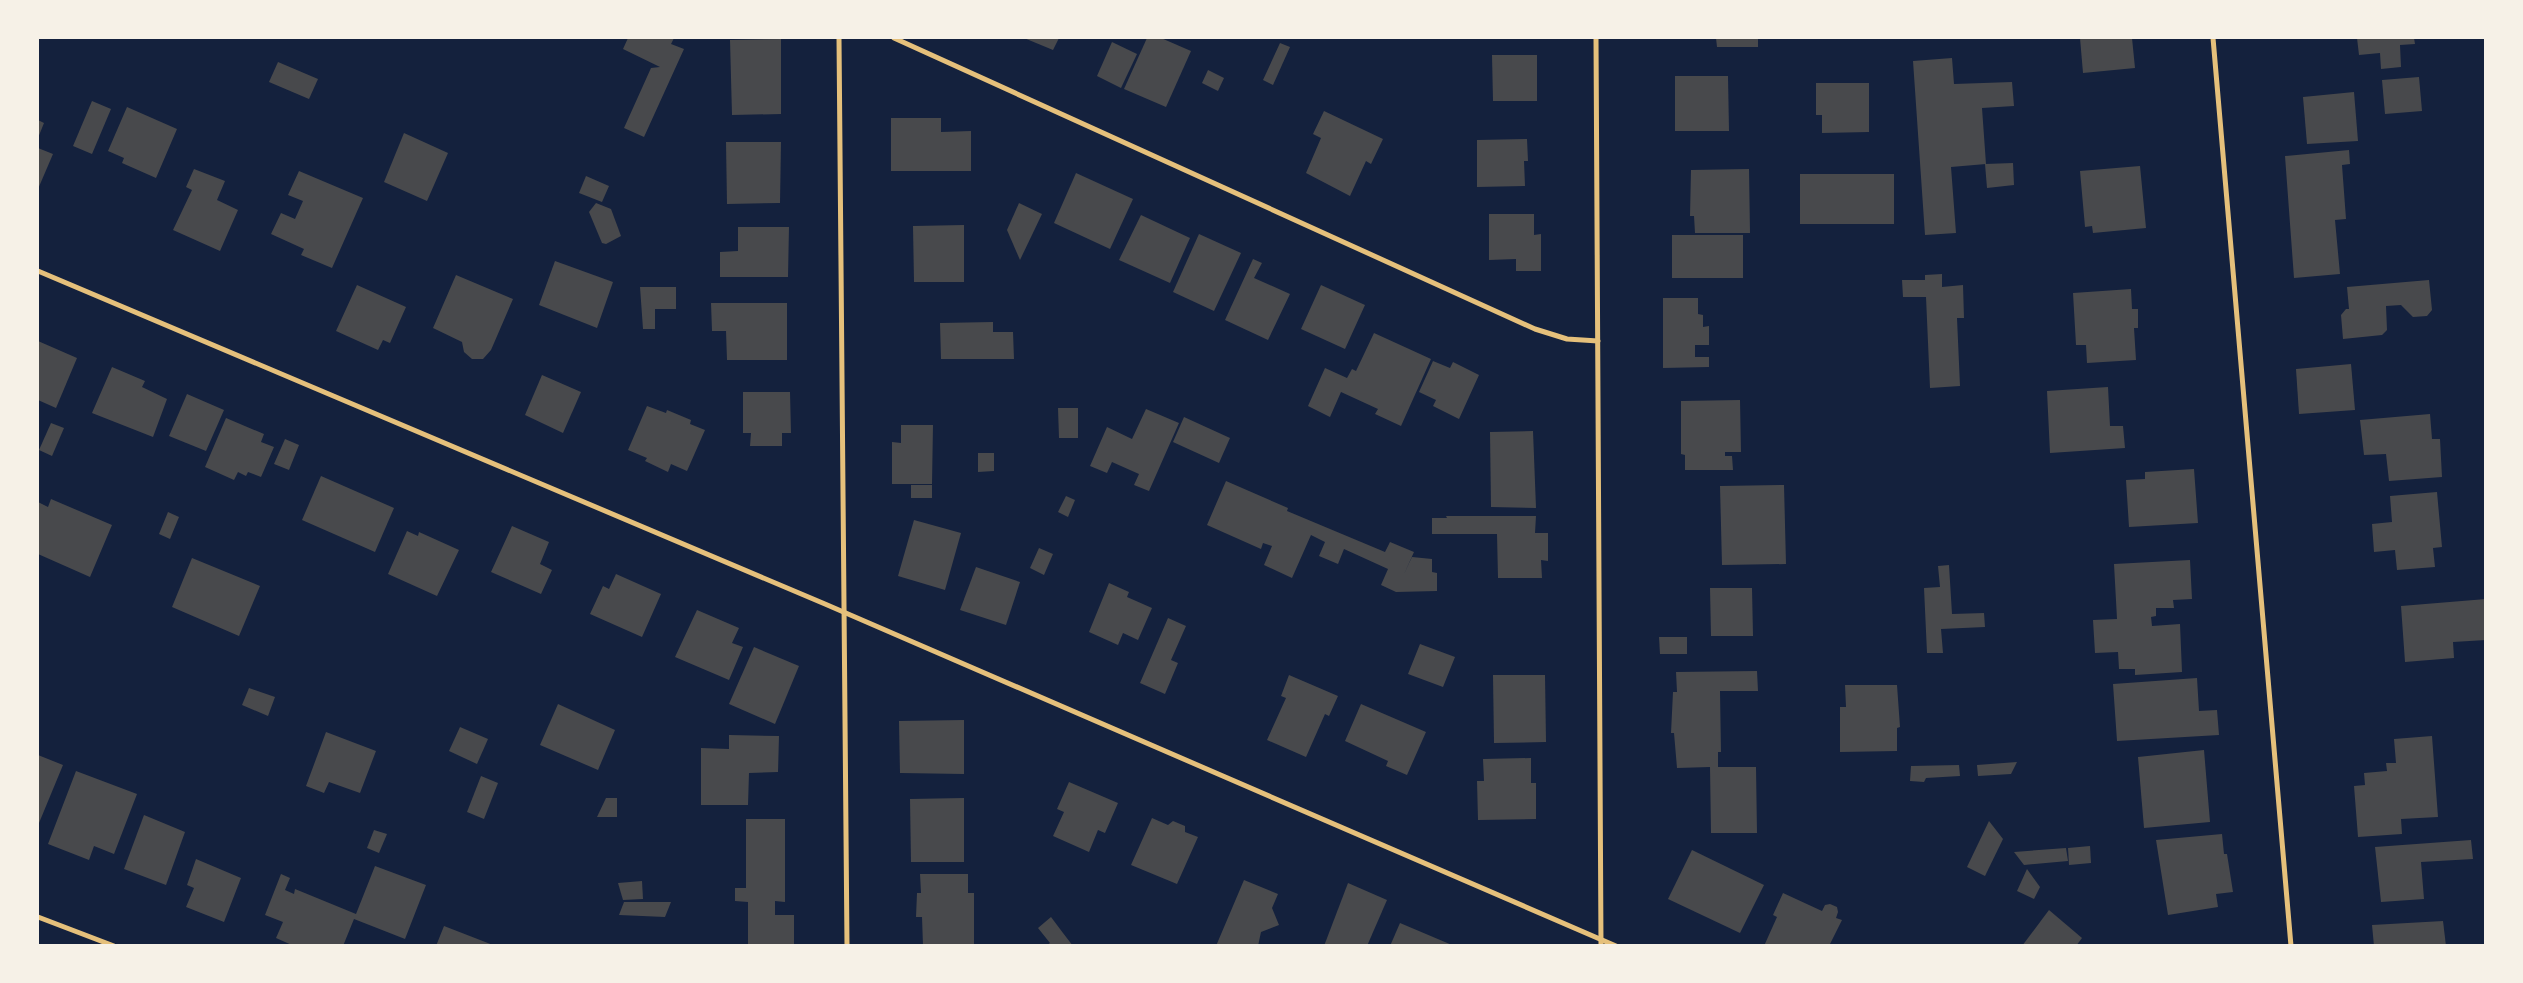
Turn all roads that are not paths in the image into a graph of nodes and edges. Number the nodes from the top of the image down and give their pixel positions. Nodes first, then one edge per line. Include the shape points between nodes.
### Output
1 (839, 38) edge
2 (894, 38) edge
3 (1596, 38) edge
4 (2213, 38) edge
5 (38, 271) edge
6 (1598, 341) junction
7 (844, 612) junction
8 (38, 917) edge
9 (1601, 938) junction
10 (114, 946) edge
11 (847, 946) edge
12 (1600, 946) edge
13 (1616, 946) edge
14 (2291, 946) edge

1 - 7 street
2 - 6 street via 1535,329 1567,339
3 - 6 street
4 - 14 street
5 - 7 street
6 - 9 street
7 - 9 street
7 - 11 street
8 - 10 street
9 - 12 street
9 - 13 street

